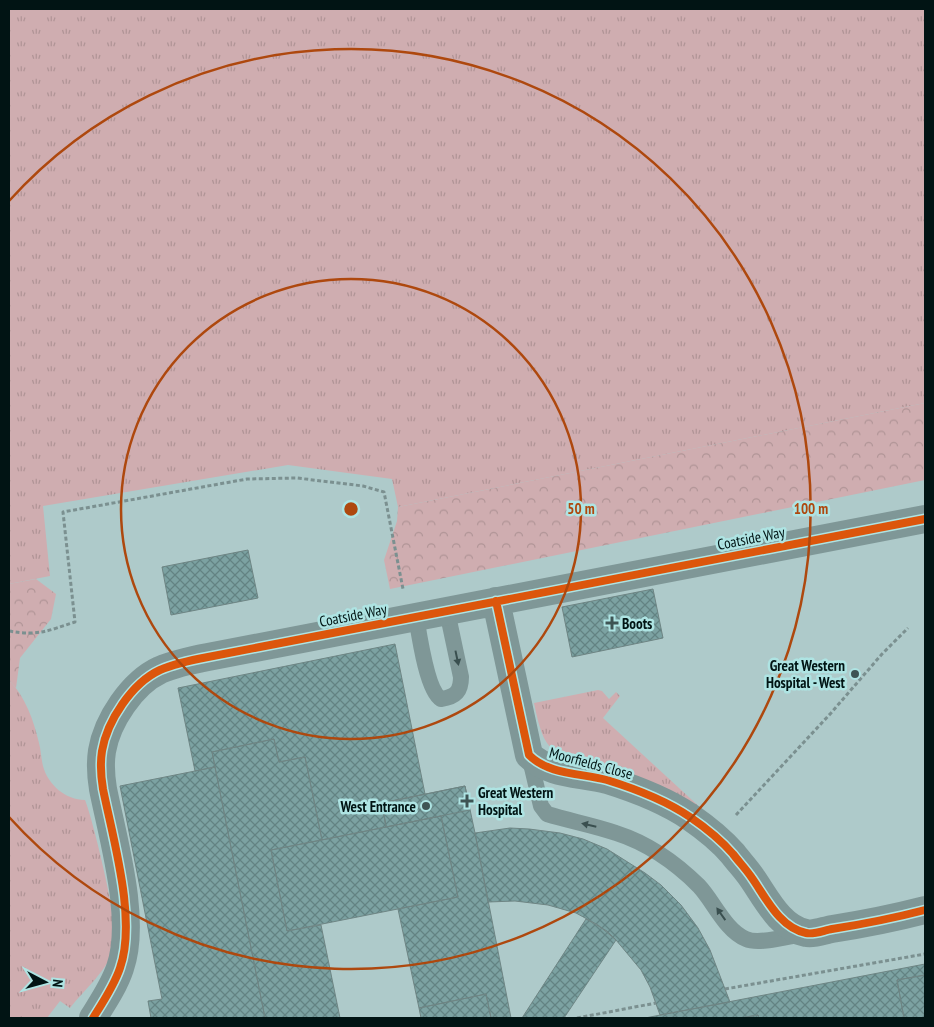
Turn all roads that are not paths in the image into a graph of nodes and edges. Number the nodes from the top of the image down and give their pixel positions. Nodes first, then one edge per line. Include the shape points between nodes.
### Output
1 (925, 519) edge
2 (496, 601) junction
3 (447, 611) junction
4 (412, 617) junction
5 (529, 754) junction
6 (925, 910) edge
7 (807, 934) junction
8 (93, 1018) edge

1 - 2 street, Coatside Way
2 - 3 street, Coatside Way
2 - 5 street, Moorfields Close
3 - 4 street, Coatside Way
3 -> 4 lane via 461,676 461,685 455,695 448,698 441,699 433,692
4 - 8 street, Coatside Way via 174,664 158,671 130,694 108,730 101,770 126,911 126,938 121,966 112,988
5 - 7 street, Moorfields Close via 554,769 634,789 688,816 716,836 750,875 779,917
7 -> 5 lane via 747,940 727,923 698,886 660,853 618,833 546,814 541,806
6 - 7 street

